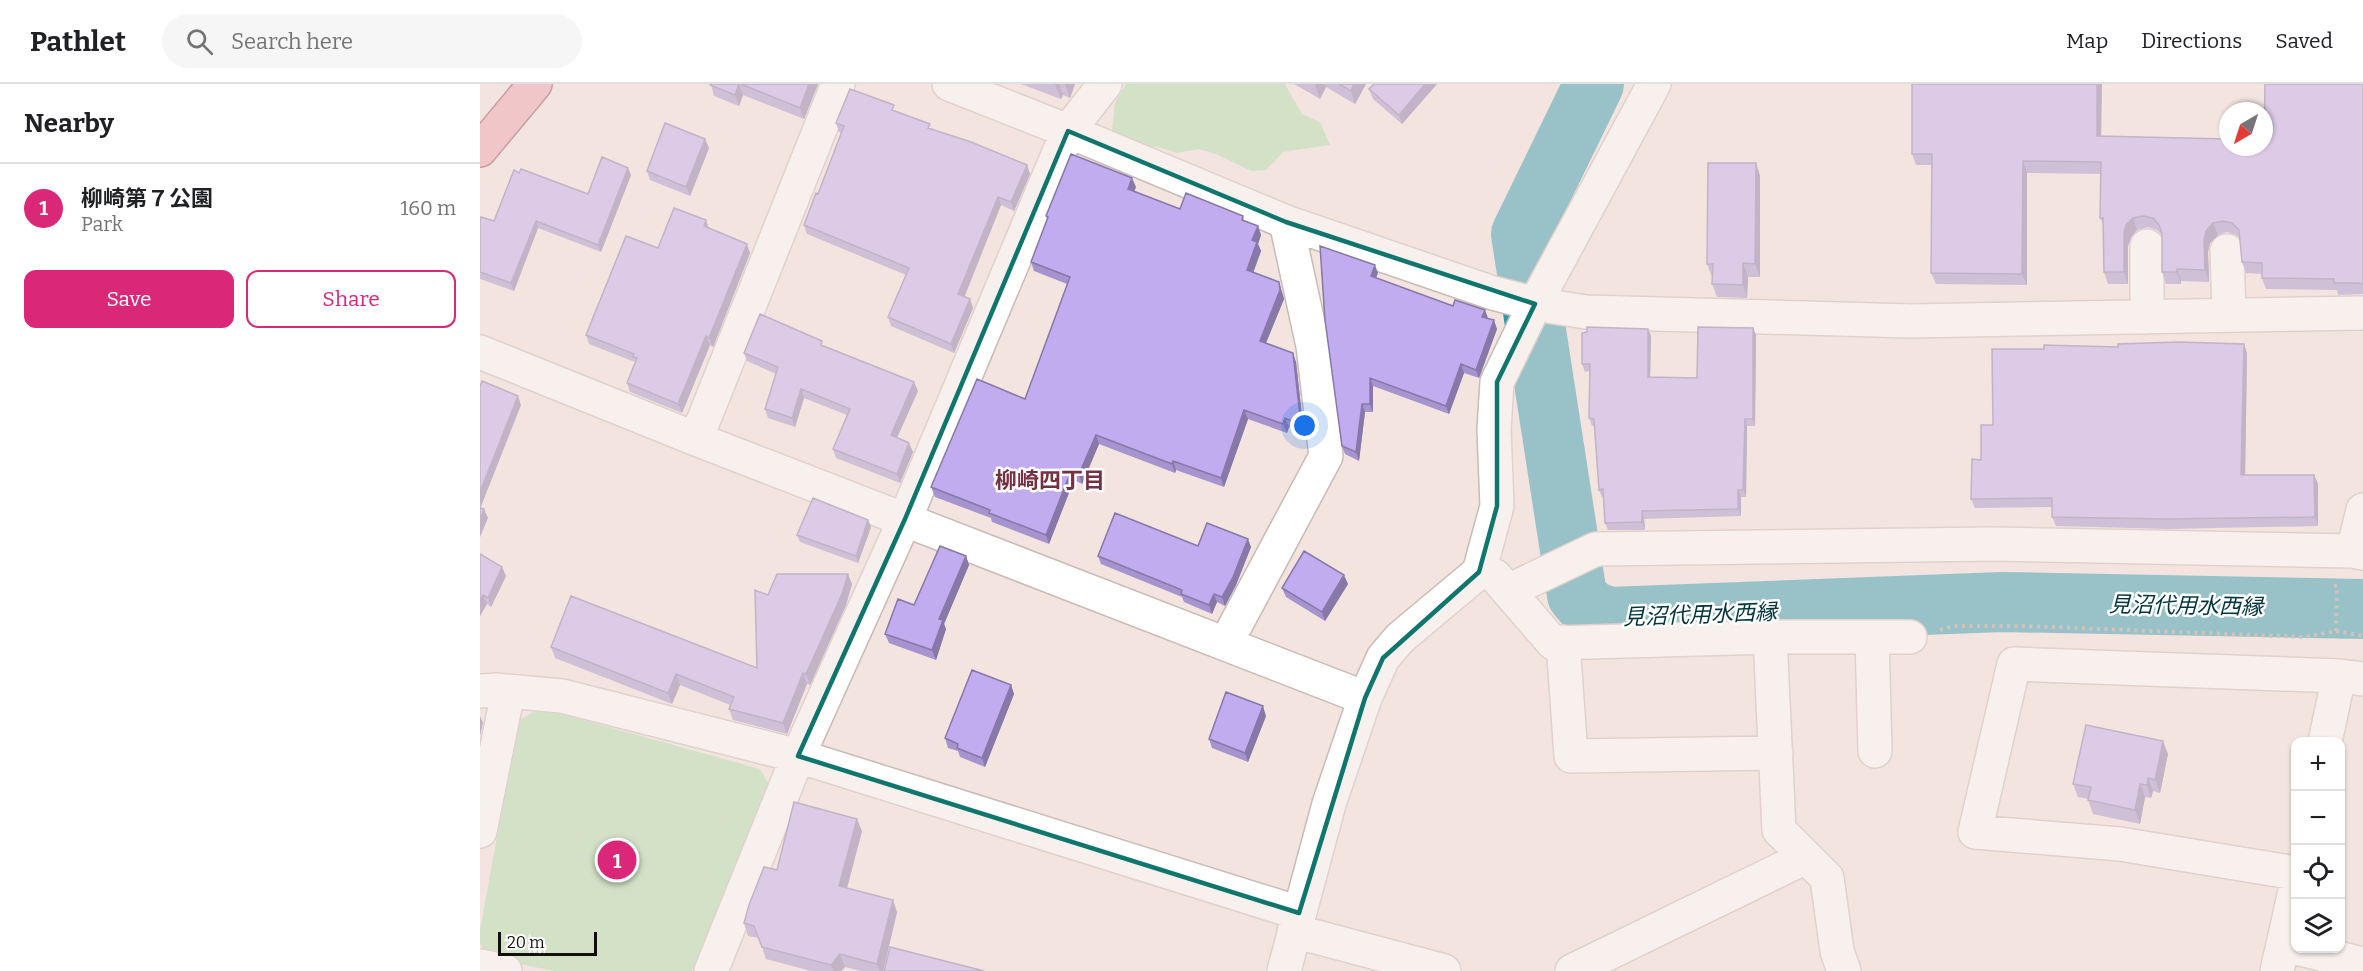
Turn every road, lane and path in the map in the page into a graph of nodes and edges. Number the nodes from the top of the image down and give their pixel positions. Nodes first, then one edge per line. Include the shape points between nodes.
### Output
1 (535, 84) edge
2 (838, 84) edge
3 (949, 84) edge
4 (1105, 84) edge
5 (1654, 84) edge
6 (1068, 131) junction
7 (482, 144) edge
8 (1286, 222) junction
9 (2147, 246) dead end
10 (2227, 251) dead end
11 (1535, 304) junction
12 (2363, 314) edge
13 (2229, 315) junction
14 (2147, 317) junction
15 (480, 352) edge
16 (696, 440) junction
17 (2363, 510) edge
18 (905, 519) junction
19 (2358, 552) edge
20 (1482, 561) junction
21 (1520, 584) junction
22 (2363, 636) edge
23 (1770, 637) junction
24 (1872, 637) junction
25 (1910, 637) joint
26 (1563, 642) junction
27 (1226, 643) junction
28 (2351, 677) edge
29 (494, 692) edge
30 (1365, 698) junction
31 (2327, 737) edge
32 (1875, 752) dead end
33 (1776, 753) junction
34 (798, 756) junction
35 (480, 831) edge
36 (1806, 857) junction
37 (2291, 872) edge
38 (2294, 899) edge
39 (1297, 922) junction
40 (1636, 939) junction
41 (2288, 953) edge
42 (2363, 964) edge
43 (480, 966) edge
44 (505, 971) edge
45 (711, 971) edge
46 (1284, 971) edge
47 (1444, 971) edge
48 (1572, 971) edge
49 (1627, 971) edge
50 (1844, 971) edge

1 - 7 main road
2 - 16 street
3 - 6 street
4 - 6 street
5 - 11 street
6 - 8 street
6 - 18 street
8 - 11 street via 1492,293
8 - 27 street via 1313,346 1326,456
9 - 14 street
10 - 13 street
11 - 14 street via 1586,312 1911,321
11 - 20 street via 1497,382 1497,506
12 - 13 street
13 - 14 street
15 - 16 street
16 - 18 street
17 - 19 street
18 - 27 street
18 - 34 street
19 - 21 street via 1992,544 1596,549
20 - 21 street
20 - 30 street via 1479,572 1400,638 1383,658
21 - 26 street via 1553,643
22 - 25 path via 2337,631 2305,637 1955,626
23 - 24 street
23 - 26 street
23 - 33 street
24 - 25 street
24 - 32 street
26 - 33 street via 1571,756
27 - 30 street
28 - 31 street
28 - 37 street via 2014,664 1975,832 2120,844
29 - 34 street via 562,696
29 - 35 street
30 - 39 street via 1329,804
33 - 36 street via 1779,830
34 - 39 street
34 - 45 street
36 - 40 street
36 - 50 street via 1827,878 1837,951
38 - 41 street
39 - 46 street
39 - 47 street
40 - 48 street
40 - 49 street
41 - 42 street
43 - 44 street

